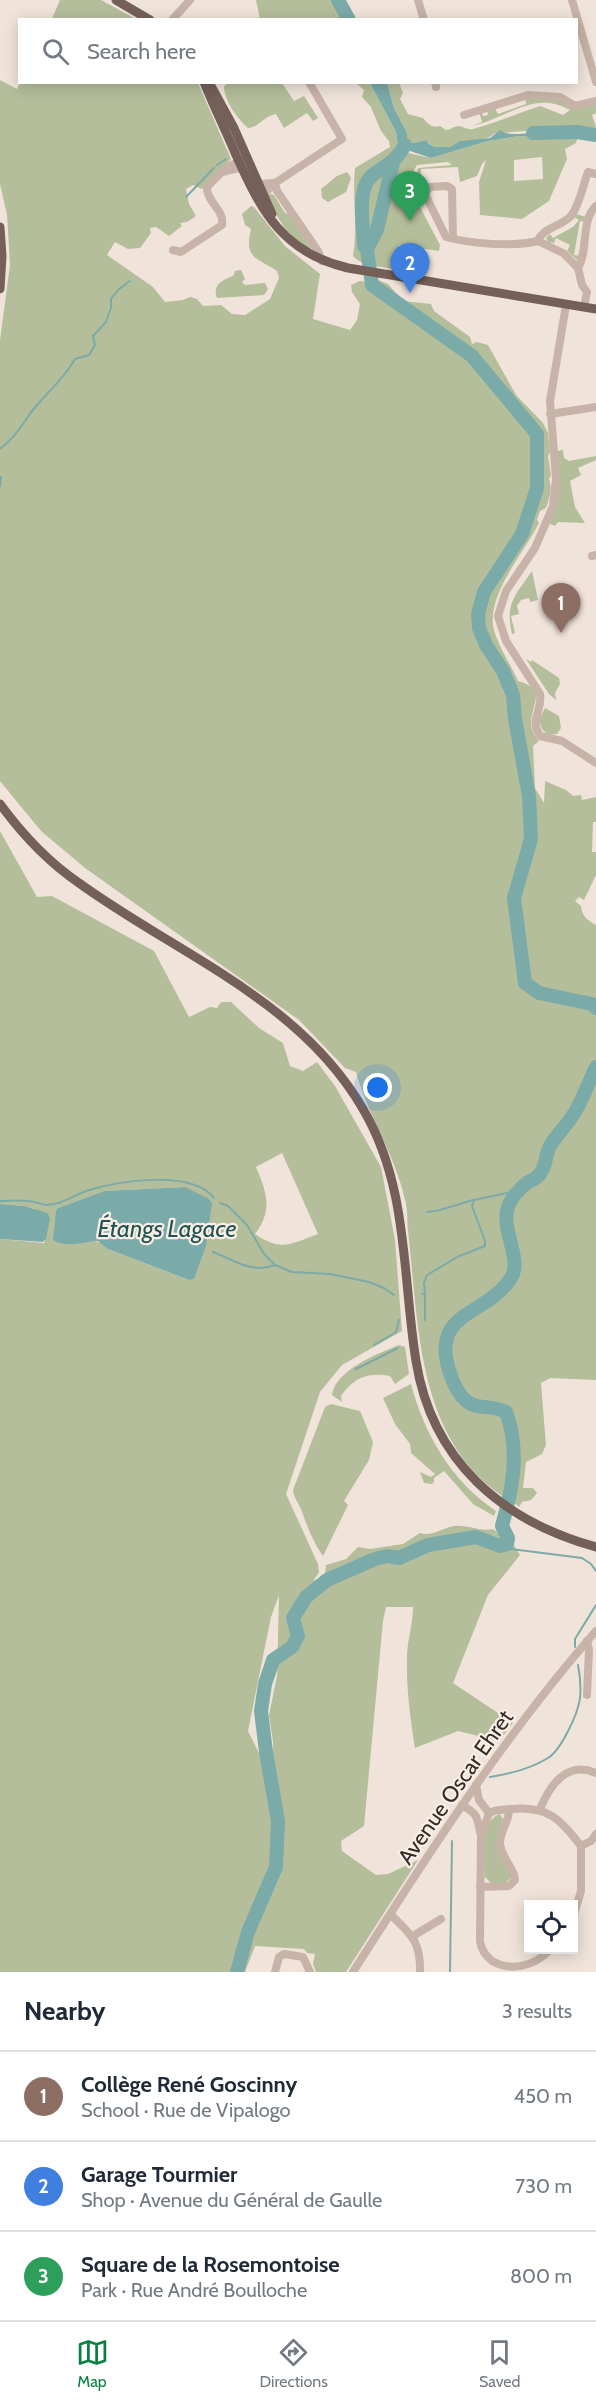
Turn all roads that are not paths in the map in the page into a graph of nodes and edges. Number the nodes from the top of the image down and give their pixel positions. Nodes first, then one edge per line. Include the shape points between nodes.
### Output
1 (116, 0) edge
2 (190, 0) edge
3 (418, 0) edge
4 (572, 0) edge
5 (147, 18) edge
6 (174, 18) edge
7 (423, 18) edge
8 (577, 18) edge
9 (578, 20) edge
10 (596, 82) edge
11 (207, 84) edge
12 (207, 84) edge
13 (310, 84) edge
14 (596, 101) edge
15 (464, 115) dead end
16 (238, 160) junction
17 (243, 169) junction
18 (222, 172) junction
19 (255, 174) junction
20 (596, 174) edge
21 (275, 183) junction
22 (262, 191) junction
23 (596, 206) edge
24 (574, 210) junction
25 (589, 216) junction
26 (0, 227) edge
27 (278, 227) junction
28 (453, 237) junction
29 (538, 241) junction
30 (173, 250) dead end
31 (323, 262) junction
32 (578, 268) junction
33 (0, 289) edge
34 (566, 305) junction
35 (584, 308) junction
36 (596, 309) edge
37 (596, 407) edge
38 (550, 414) junction
39 (596, 763) edge
40 (0, 804) edge
41 (596, 1547) edge
42 (596, 1631) edge
43 (587, 1641) junction
44 (587, 1695) dead end
45 (596, 1773) edge
46 (476, 1785) junction
47 (462, 1805) junction
48 (540, 1809) junction
49 (509, 1810) junction
50 (489, 1813) junction
51 (596, 1834) edge
52 (481, 1836) junction
53 (581, 1846) junction
54 (480, 1887) junction
55 (578, 1900) edge
56 (391, 1914) junction
57 (441, 1919) dead end
58 (413, 1936) junction
59 (545, 1954) edge
60 (499, 1970) edge
61 (274, 1972) edge
62 (310, 1972) edge
63 (353, 1972) edge
64 (420, 1972) edge

1 - 5 main road
2 - 6 street
3 - 7 street
4 - 8 street
9 - 10 street
11 - 16 main road
12 - 19 main road via 234,128
13 - 21 street via 342,139
14 - 15 street via 575,106 560,97 524,95
16 - 17 main road
16 - 18 street
16 - 19 street via 244,161
17 - 18 street
17 - 22 street via 256,189
17 - 27 main road via 263,210
18 - 30 street via 206,191 222,216 222,225 182,252
19 - 22 main road
20 - 24 street via 588,172
21 - 22 street
21 - 31 street
22 - 27 main road
23 - 25 street
24 - 25 street
24 - 29 street
25 - 32 street
26 - 33 main road
27 - 31 main road via 291,241
28 - 28 street via 452,189 429,187 425,194 446,237
28 - 29 street via 517,244
29 - 32 street via 563,252
31 - 34 main road
32 - 35 street via 587,292
34 - 35 main road
34 - 38 street
35 - 36 main road
37 - 38 street
38 - 39 street via 556,479 553,506 535,548 506,591 499,622 512,651 540,694 535,723 540,736 562,741
40 - 41 main road via 30,840 77,883 274,1009 321,1051 364,1110 384,1156 403,1234 423,1394 447,1446 472,1479 521,1517
42 - 43 street, Avenue Oscar Ehret
43 - 44 street
43 - 46 street, Avenue Oscar Ehret
45 - 48 street via 578,1768 566,1772 547,1793
46 - 47 street, Avenue Oscar Ehret
46 - 50 street via 479,1800
47 - 52 street via 478,1816
47 - 56 street, Avenue Oscar Ehret
48 - 49 street
48 - 53 street
49 - 50 street
49 - 54 street via 501,1845 515,1880 507,1886
50 - 52 street
51 - 53 street
52 - 54 street
53 - 55 street via 582,1886
54 - 60 street via 481,1945
56 - 58 street
56 - 63 street, Avenue Oscar Ehret
57 - 58 street
58 - 64 street
59 - 60 street via 522,1969
61 - 62 street via 284,1954 303,1957

